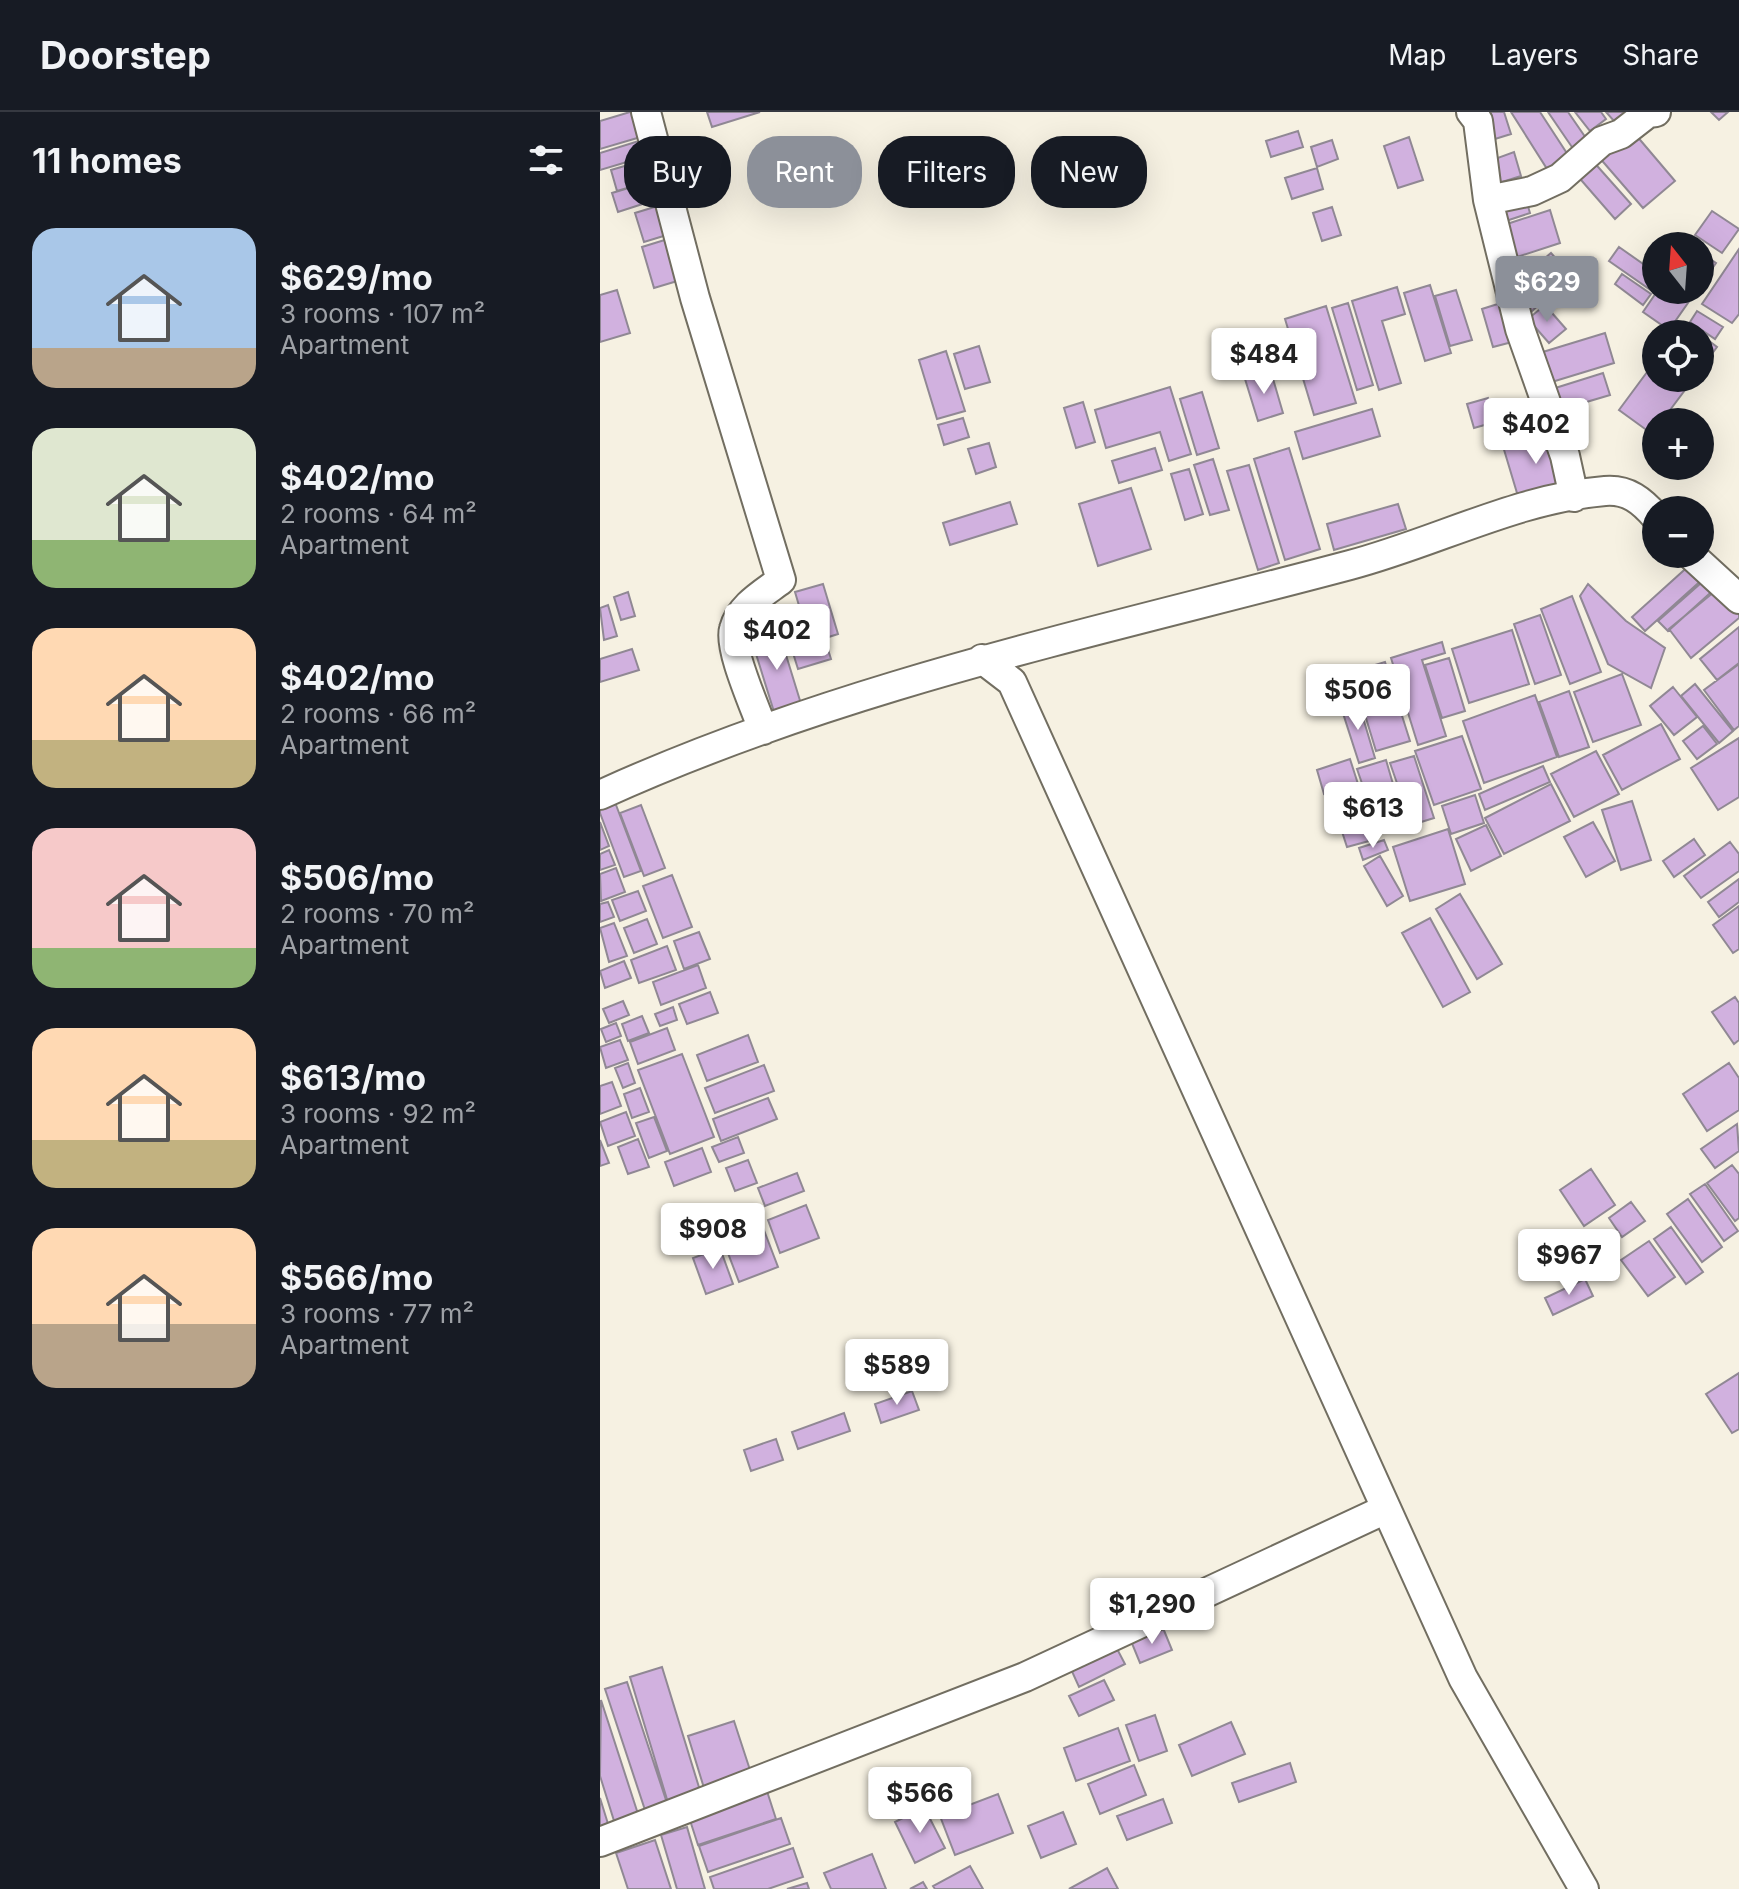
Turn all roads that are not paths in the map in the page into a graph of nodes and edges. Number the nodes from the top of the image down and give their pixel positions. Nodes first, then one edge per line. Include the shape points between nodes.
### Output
1 (646, 112) edge
2 (1471, 112) edge
3 (1656, 112) edge
4 (1488, 200) junction
5 (1574, 497) junction
6 (1642, 501) edge
7 (1705, 568) edge
8 (1739, 599) edge
9 (982, 659) junction
10 (763, 730) junction
11 (600, 795) edge
12 (1386, 1509) junction
13 (600, 1842) edge
14 (1584, 1889) edge

1 - 10 street via 695,298 781,580 749,604 733,630
2 - 4 street via 1478,121
3 - 4 street via 1602,141 1560,178 1532,191
4 - 5 street via 1520,329
5 - 6 street via 1608,490
5 - 9 street via 1381,557
7 - 8 street
9 - 10 street
9 - 12 street via 1012,682
10 - 11 street via 684,757
12 - 13 street via 1025,1677
12 - 14 street via 1463,1678

